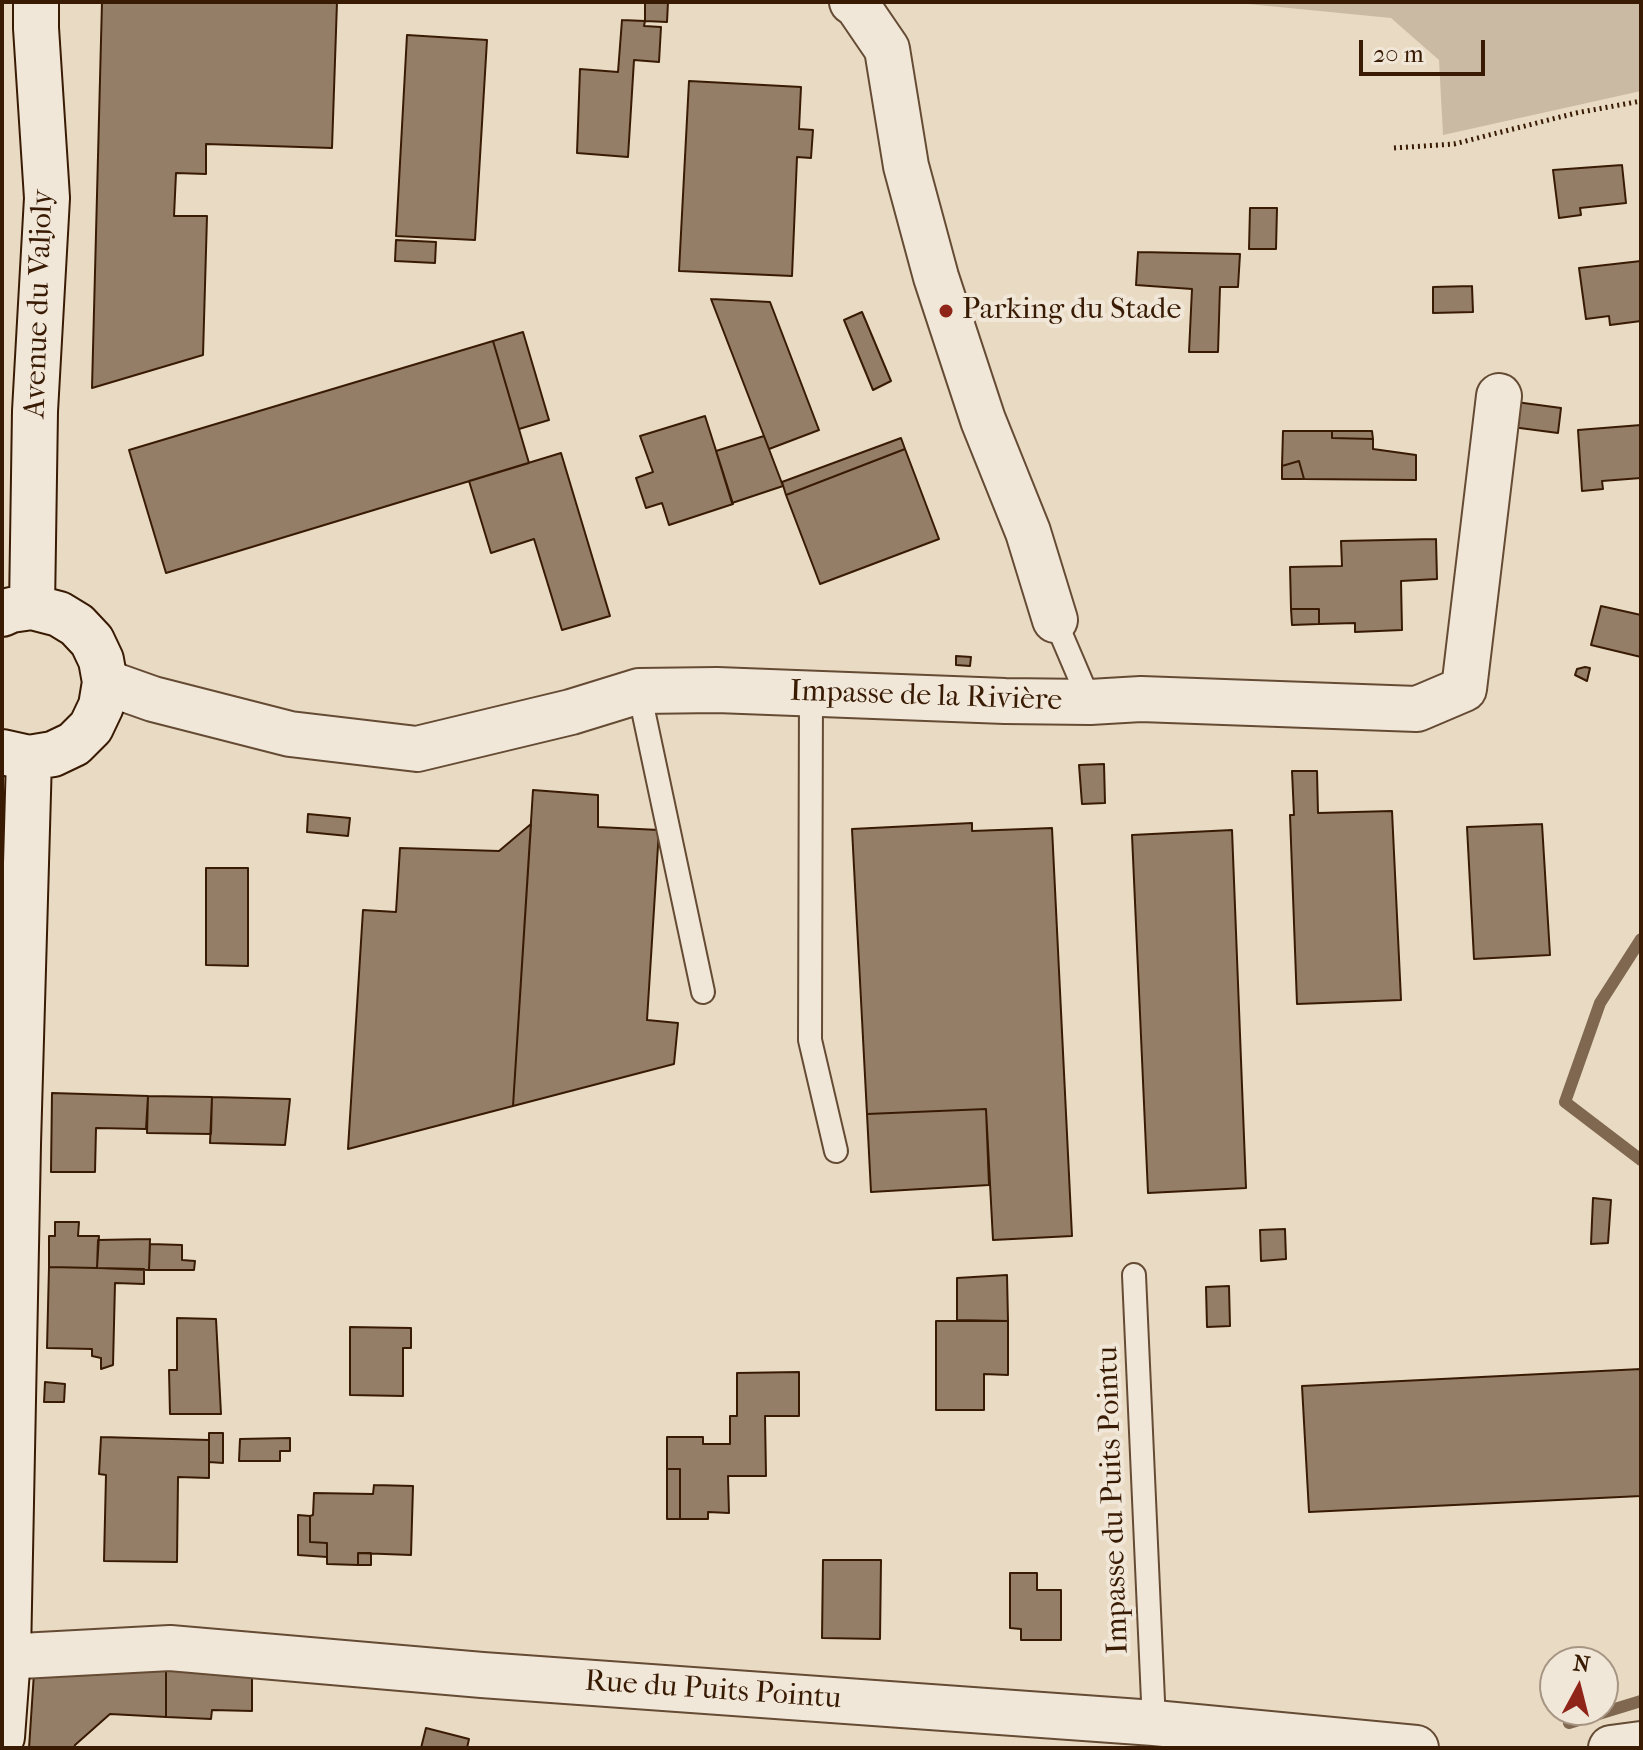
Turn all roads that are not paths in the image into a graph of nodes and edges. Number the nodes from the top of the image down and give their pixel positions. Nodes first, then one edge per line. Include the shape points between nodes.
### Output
1 (36, 2) edge
2 (852, 2) edge
3 (1499, 396) dead end
4 (17, 611) edge
5 (1055, 620) joint
6 (105, 682) junction
7 (639, 691) junction
8 (811, 693) junction
9 (1090, 702) junction
10 (16, 755) edge
11 (703, 992) dead end
12 (10, 1144) edge
13 (836, 1151) dead end
14 (1134, 1275) dead end
15 (5, 1656) edge
16 (1050, 1732) edge
17 (1156, 1735) edge
18 (2, 1737) edge
19 (1641, 1744) edge
20 (1416, 1748) edge
21 (1611, 1748) edge

1 - 4 street, Avenue du Valjoly via 47,198
2 - 5 street via 887,49 906,166 936,277
3 - 9 street, Impasse de la Rivière via 1464,689 1417,709 1141,699
4 - 6 street via 59,614 77,625 92,641
5 - 9 lane
6 - 7 street, Impasse de la Rivière via 290,734 417,749
6 - 10 street via 91,727 74,744 53,754
7 - 8 street, Impasse de la Rivière
7 - 11 lane
8 - 9 street, Impasse de la Rivière
8 - 13 lane via 810,1040
10 - 12 street
12 - 15 street
14 - 17 lane, Impasse du Puits Pointu
15 - 16 street, Rue du Puits Pointu via 170,1648
15 - 18 street
16 - 17 street, Rue du Puits Pointu
17 - 20 street, Rue du Puits Pointu
19 - 21 street

